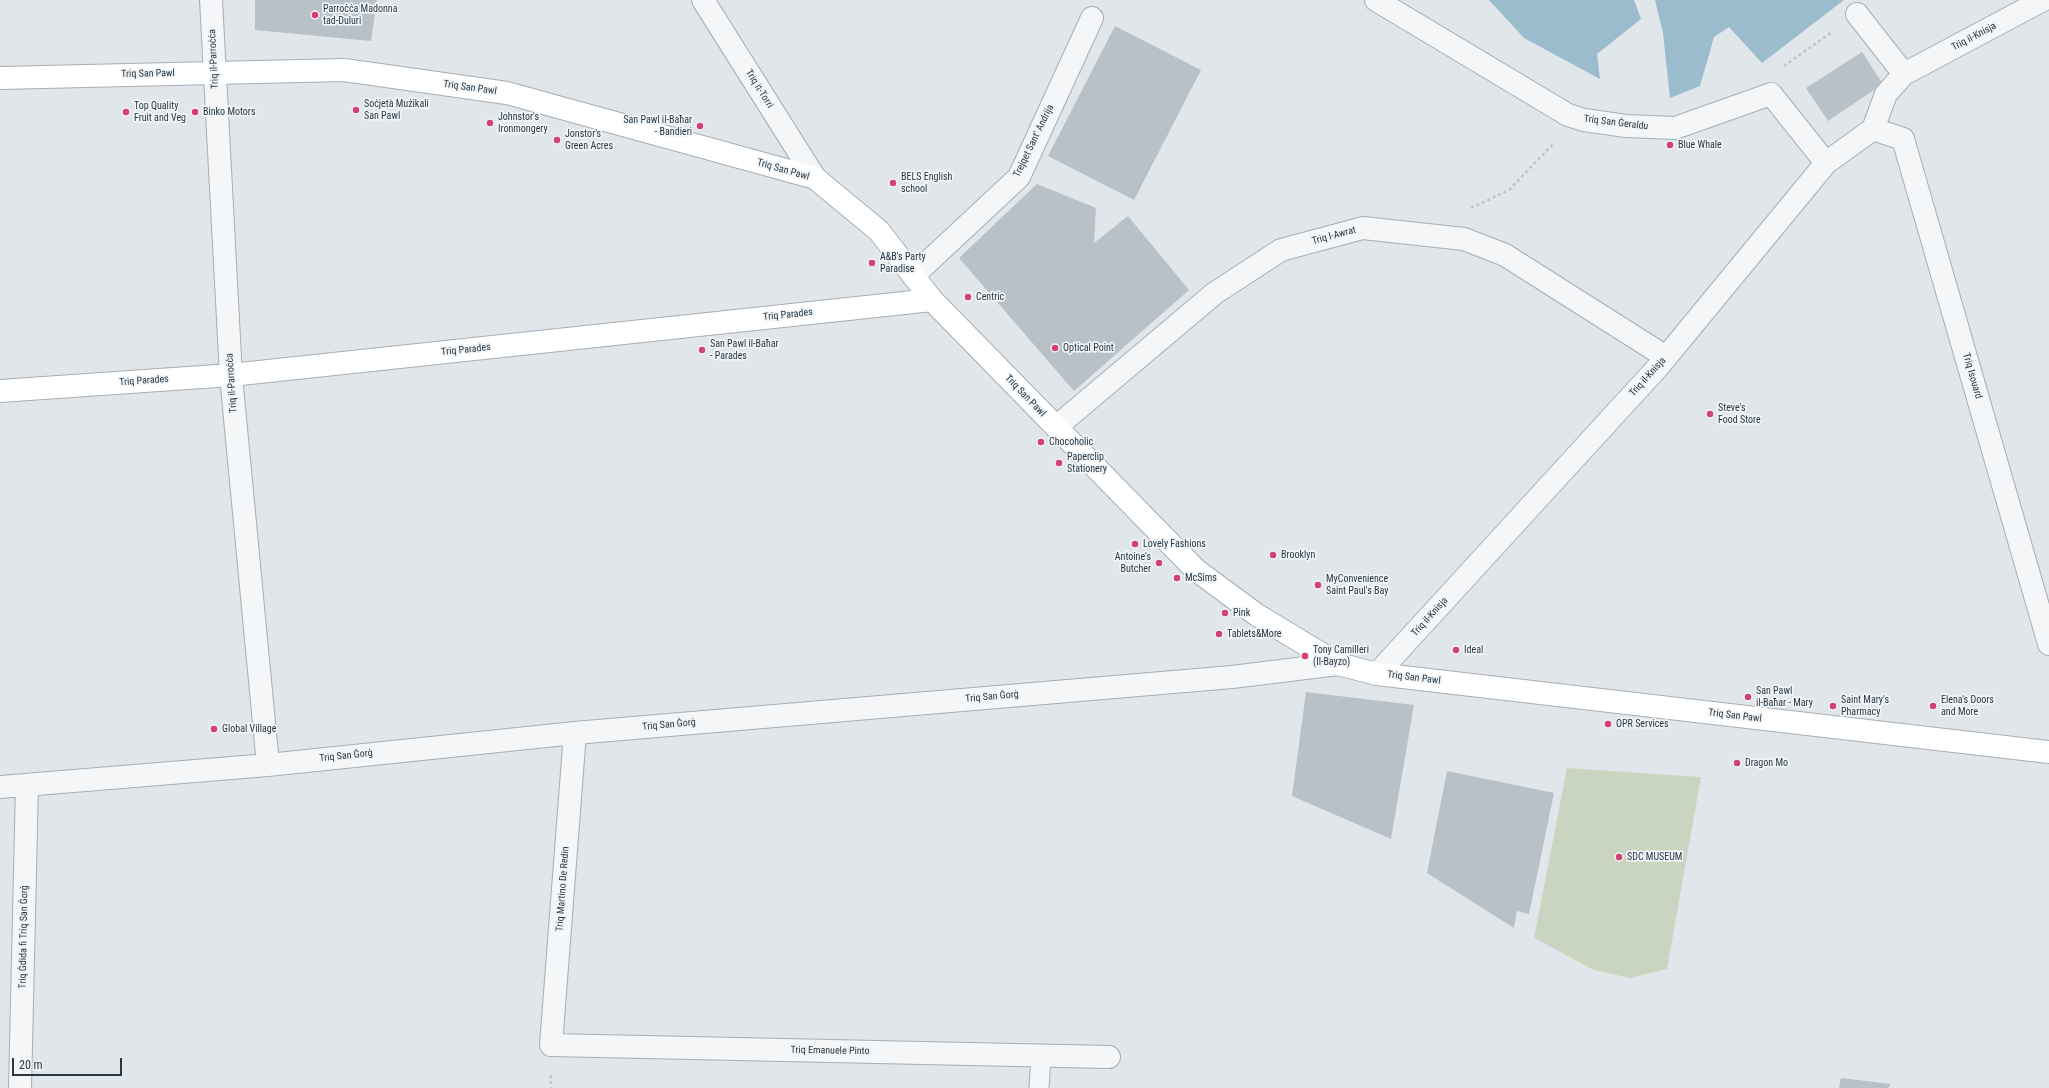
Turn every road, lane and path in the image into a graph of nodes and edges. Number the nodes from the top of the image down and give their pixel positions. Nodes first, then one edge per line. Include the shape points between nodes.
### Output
1 (211, 0) edge
2 (703, 0) edge
3 (1376, 0) edge
4 (2043, 0) edge
5 (1857, 14) joint
6 (1092, 18) dead end
7 (215, 73) junction
8 (1904, 74) junction
9 (0, 78) edge
10 (1771, 94) junction
11 (1584, 120) junction
12 (1873, 129) junction
13 (1826, 163) junction
14 (815, 178) junction
15 (1466, 211) dead end
16 (913, 276) junction
17 (932, 300) junction
18 (1666, 357) junction
19 (231, 375) junction
20 (0, 392) edge
21 (1056, 427) junction
22 (2049, 644) edge
23 (1338, 664) junction
24 (1377, 674) junction
25 (575, 733) junction
26 (2049, 752) edge
27 (268, 765) junction
28 (27, 785) junction
29 (0, 787) edge
30 (551, 1044) joint
31 (1041, 1056) junction
32 (1110, 1057) dead end
33 (20, 1088) edge
34 (1039, 1088) edge

1 - 7 street, Triq il-Parroċċa
2 - 14 street, Triq it-Torri
3 - 11 street, Triq San Ġeraldu via 1568,115
4 - 8 street, Triq il-Knisja
5 - 8 street
5 - 10 path via 1774,73
6 - 16 street, Trejqet Sant' Andrija via 1019,177
7 - 9 street, Triq San Pawl
7 - 14 street, Triq San Pawl via 344,70 507,93
7 - 19 street, Triq il-Parroċċa
8 - 12 street, Triq il-Knisja via 1886,94
10 - 11 street, Triq San Ġeraldu via 1675,128 1626,126
10 - 13 street
11 - 15 path via 1563,134 1509,190
12 - 13 street, Triq il-Knisja
12 - 22 street, Triq Isouard via 1903,139
13 - 18 street, Triq il-Knisja
14 - 16 street, Triq San Pawl via 879,231
16 - 17 street, Triq San Pawl
17 - 19 street, Triq Parades
17 - 21 street, Triq San Pawl
18 - 21 street, Triq l-Awrat via 1505,255 1464,240 1363,228 1282,250 1222,288
18 - 24 street, Triq il-Knisja
19 - 20 street, Triq Parades
19 - 27 street, Triq il-Parroċċa
21 - 23 street, Triq San Pawl via 1196,570 1257,615
23 - 24 street, Triq San Pawl
23 - 25 street, Triq San Ġorġ via 1232,676
24 - 26 street, Triq San Pawl
25 - 27 street, Triq San Ġorġ
25 - 30 street, Triq Martino De Redin
27 - 28 street, Triq San Ġorġ
28 - 29 street, Triq San Ġorġ
28 - 33 street, Triq Ġdida fi Triq San Ġorġ
30 - 31 street, Triq Emanuele Pinto
31 - 32 street, Triq Emanuele Pinto
31 - 34 lane

